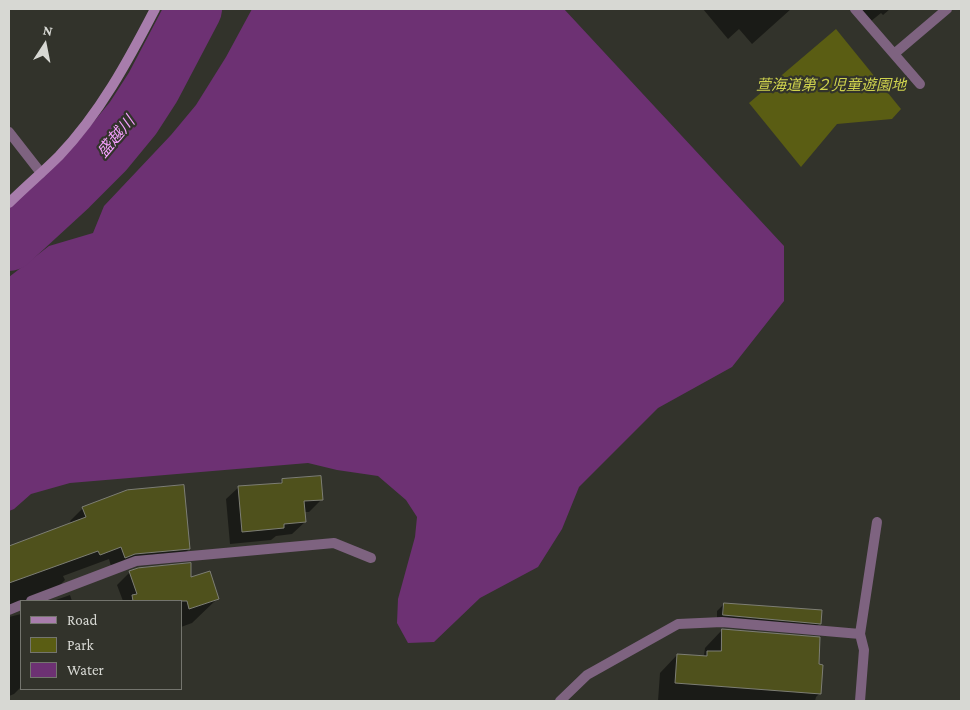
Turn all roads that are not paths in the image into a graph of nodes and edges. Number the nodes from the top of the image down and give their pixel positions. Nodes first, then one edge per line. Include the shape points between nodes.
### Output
1 (155, 9) edge
2 (855, 9) edge
3 (947, 9) edge
4 (894, 54) junction
5 (920, 84) dead end
6 (9, 132) edge
7 (41, 173) junction
8 (9, 203) edge
9 (877, 522) dead end
10 (371, 558) dead end
11 (34, 600) edge
12 (860, 634) junction
13 (560, 701) edge
14 (860, 701) edge

1 - 7 street via 131,56 97,108 60,155
2 - 4 street
3 - 4 street
4 - 5 street
6 - 7 street
7 - 8 street
9 - 12 street
10 - 11 street via 334,543 136,561
12 - 13 street via 722,622 678,624 587,675
12 - 14 street via 864,650

